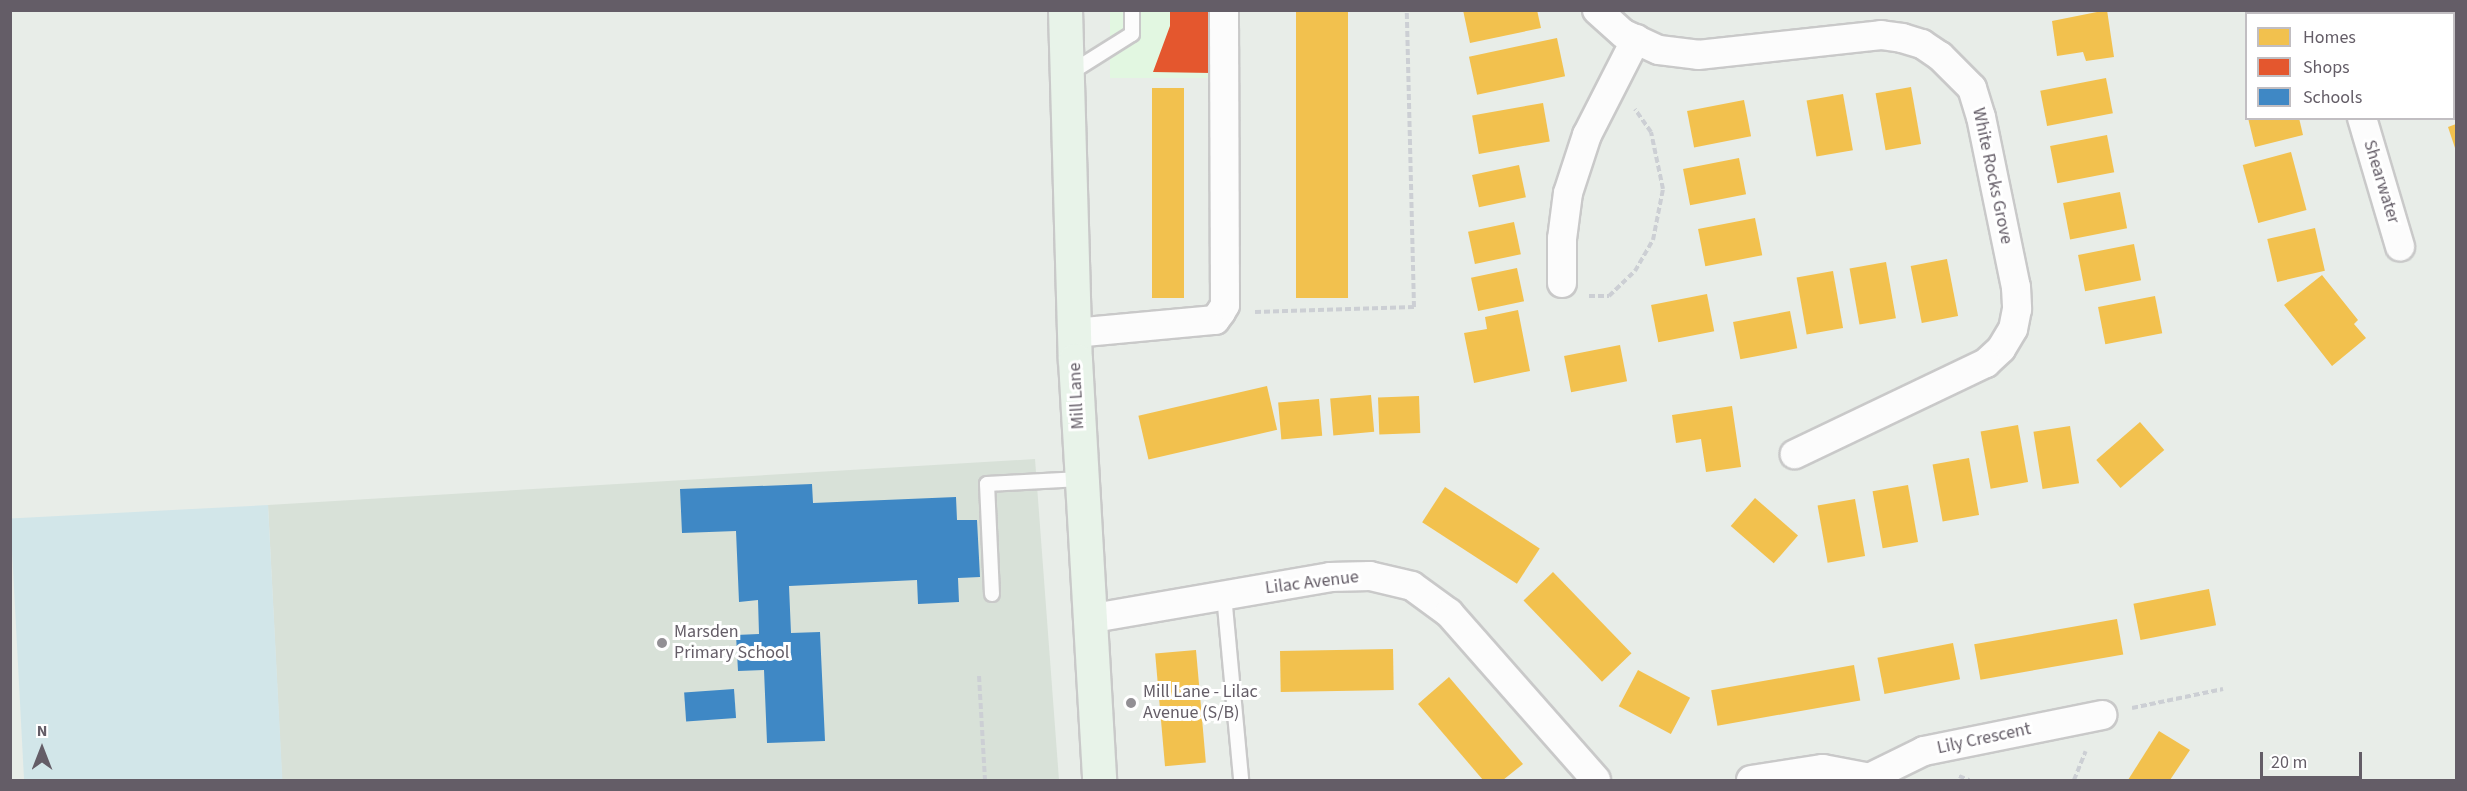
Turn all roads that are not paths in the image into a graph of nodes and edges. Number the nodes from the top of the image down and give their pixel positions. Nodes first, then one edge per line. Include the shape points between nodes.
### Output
1 (1065, 10) edge
2 (1132, 10) edge
3 (1224, 10) edge
4 (1597, 10) edge
5 (1636, 39) junction
6 (1067, 75) junction
7 (2363, 120) edge
8 (2400, 246) dead end
9 (1562, 283) road end
10 (1074, 333) junction
11 (1795, 454) dead end
12 (1081, 479) junction
13 (992, 594) dead end
14 (1224, 595) junction
15 (1088, 619) junction
16 (2102, 715) road end
17 (1876, 779) edge
18 (1099, 780) edge
19 (1241, 780) edge
20 (1596, 780) edge
21 (1751, 780) edge

1 - 6 main road, Mill Lane
2 - 6 lane via 1132,34
3 - 10 street via 1225,305 1215,320
4 - 5 street, White Rocks Grove via 1624,34
5 - 9 street via 1587,135 1568,193
5 - 11 street, White Rocks Grove via 1659,50 1698,55 1881,35 1902,38 1922,44 1940,56 1972,88 2016,286 2013,329 2001,349 1986,363
6 - 10 main road, Mill Lane
7 - 8 street, Shearwater
10 - 12 main road, Mill Lane
12 - 13 lane via 987,484
12 - 15 main road, Mill Lane
14 - 15 street, Lilac Avenue
14 - 19 lane
14 - 20 street, Lilac Avenue via 1330,577 1370,576 1412,586 1449,613
15 - 18 main road, Mill Lane
16 - 17 street, Lily Crescent via 1924,751
17 - 21 street, Lily Crescent via 1823,769

